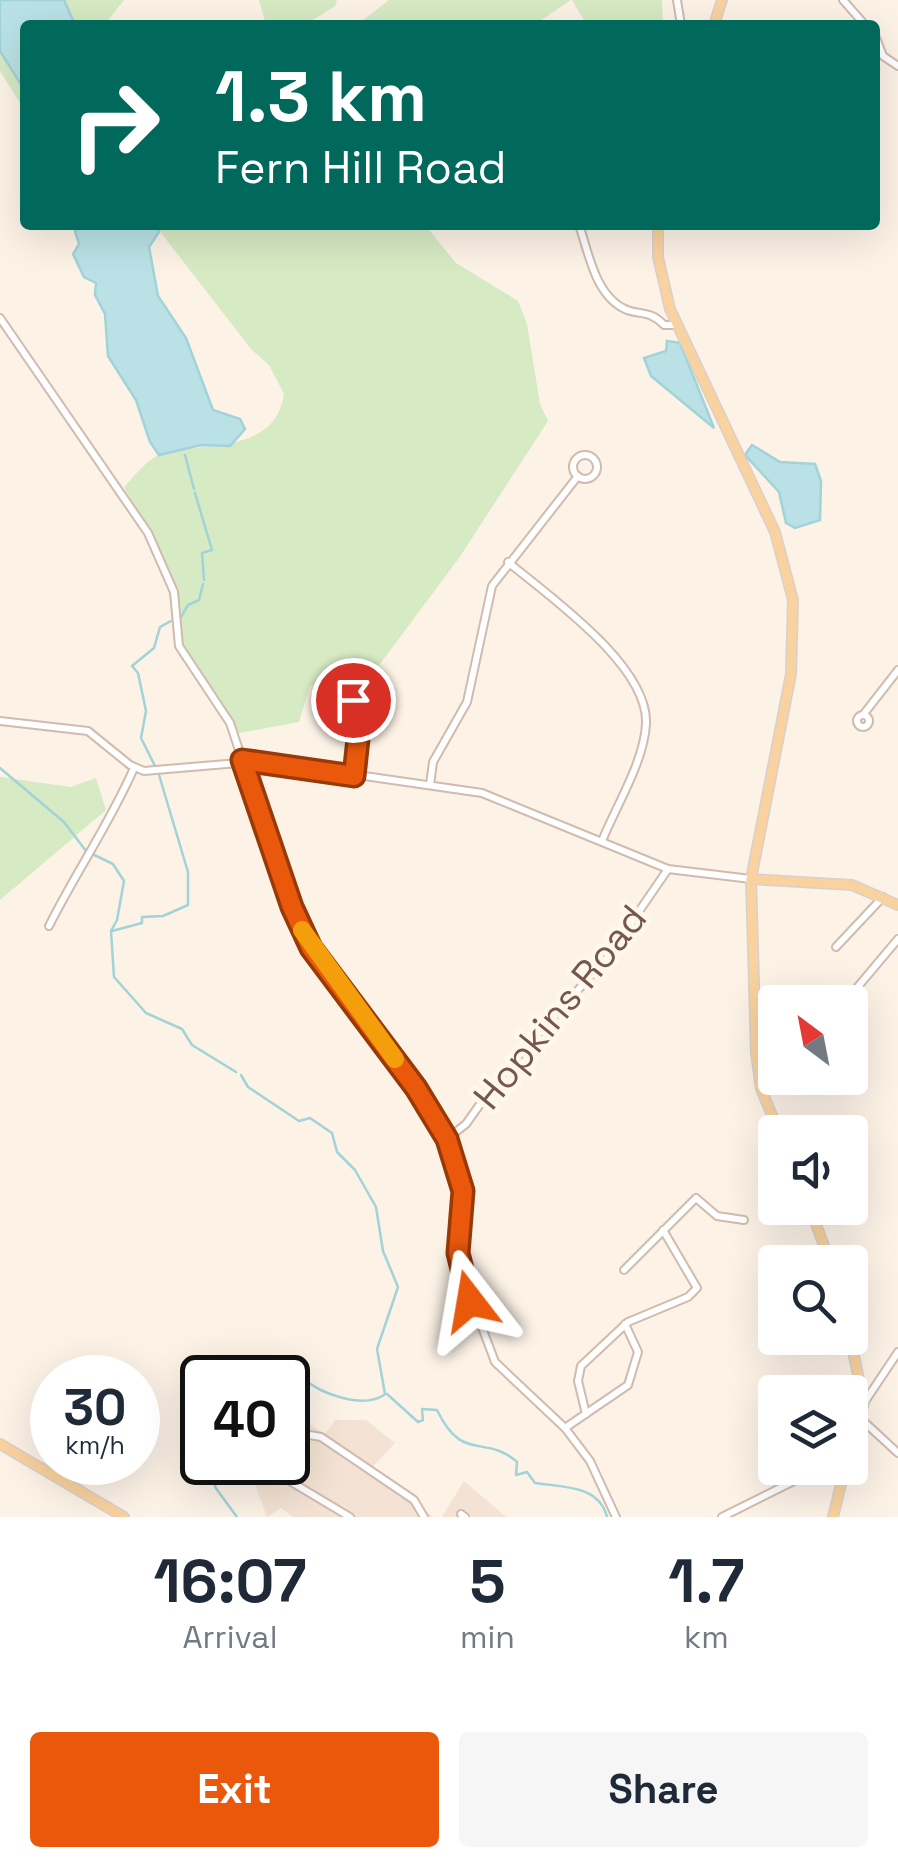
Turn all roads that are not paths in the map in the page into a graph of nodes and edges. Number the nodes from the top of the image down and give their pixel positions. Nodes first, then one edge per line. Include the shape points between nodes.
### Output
1 (843, 0) edge
2 (861, 20) edge
3 (880, 48) edge
4 (898, 66) edge
5 (580, 230) edge
6 (658, 230) edge
7 (0, 318) edge
8 (677, 324) junction
9 (578, 476) dead end
10 (508, 562) junction
11 (898, 670) edge
12 (863, 715) dead end
13 (0, 720) edge
14 (360, 720) dead end
15 (242, 760) junction
16 (134, 768) junction
17 (354, 776) junction
18 (430, 785) junction
19 (602, 841) junction
20 (668, 870) junction
21 (751, 879) junction
22 (884, 896) junction
23 (898, 905) edge
24 (49, 926) dead end
25 (898, 938) edge
26 (836, 947) dead end
27 (859, 985) edge
28 (756, 1054) joint
29 (772, 1115) edge
30 (447, 1139) junction
31 (744, 1220) dead end
32 (662, 1230) junction
33 (624, 1270) dead end
34 (625, 1324) junction
35 (898, 1352) edge
36 (868, 1398) edge
37 (586, 1414) junction
38 (868, 1425) edge
39 (565, 1428) junction
40 (310, 1435) edge
41 (0, 1444) edge
42 (898, 1452) edge
43 (296, 1485) edge
44 (786, 1485) edge
45 (841, 1485) edge
46 (124, 1517) edge
47 (350, 1517) edge
48 (424, 1517) edge
49 (616, 1517) edge
50 (722, 1517) edge
51 (833, 1517) edge

1 - 2 street
3 - 4 street
5 - 8 street via 592,270 620,306
6 - 8 main road via 658,257
7 - 15 street via 148,533 174,592 179,646 227,717
8 - 21 main road via 776,532 793,600 791,674
9 - 10 street
10 - 18 street via 488,596 467,702 433,762
10 - 19 street via 630,674 642,697 641,745
11 - 12 street
13 - 16 street via 84,730
14 - 17 street
15 - 16 street via 157,772
15 - 17 street
15 - 30 street via 311,948
16 - 24 street
17 - 18 street
18 - 19 street via 482,793
19 - 20 street
20 - 21 street
20 - 30 street, Hopkins Road via 607,958
21 - 22 main road via 852,885
21 - 28 main road
22 - 23 main road
22 - 26 street
25 - 27 street
28 - 29 main road
30 - 39 street via 463,1191 458,1253 470,1301 495,1362
31 - 32 street via 716,1216 694,1199
32 - 33 street
32 - 34 street via 698,1288
34 - 37 street via 579,1370
34 - 37 street via 638,1352 628,1385
35 - 36 street
37 - 39 street
38 - 42 street
39 - 49 street via 590,1460
40 - 48 street via 414,1500
41 - 46 main road
43 - 47 street
44 - 50 street
45 - 51 main road

